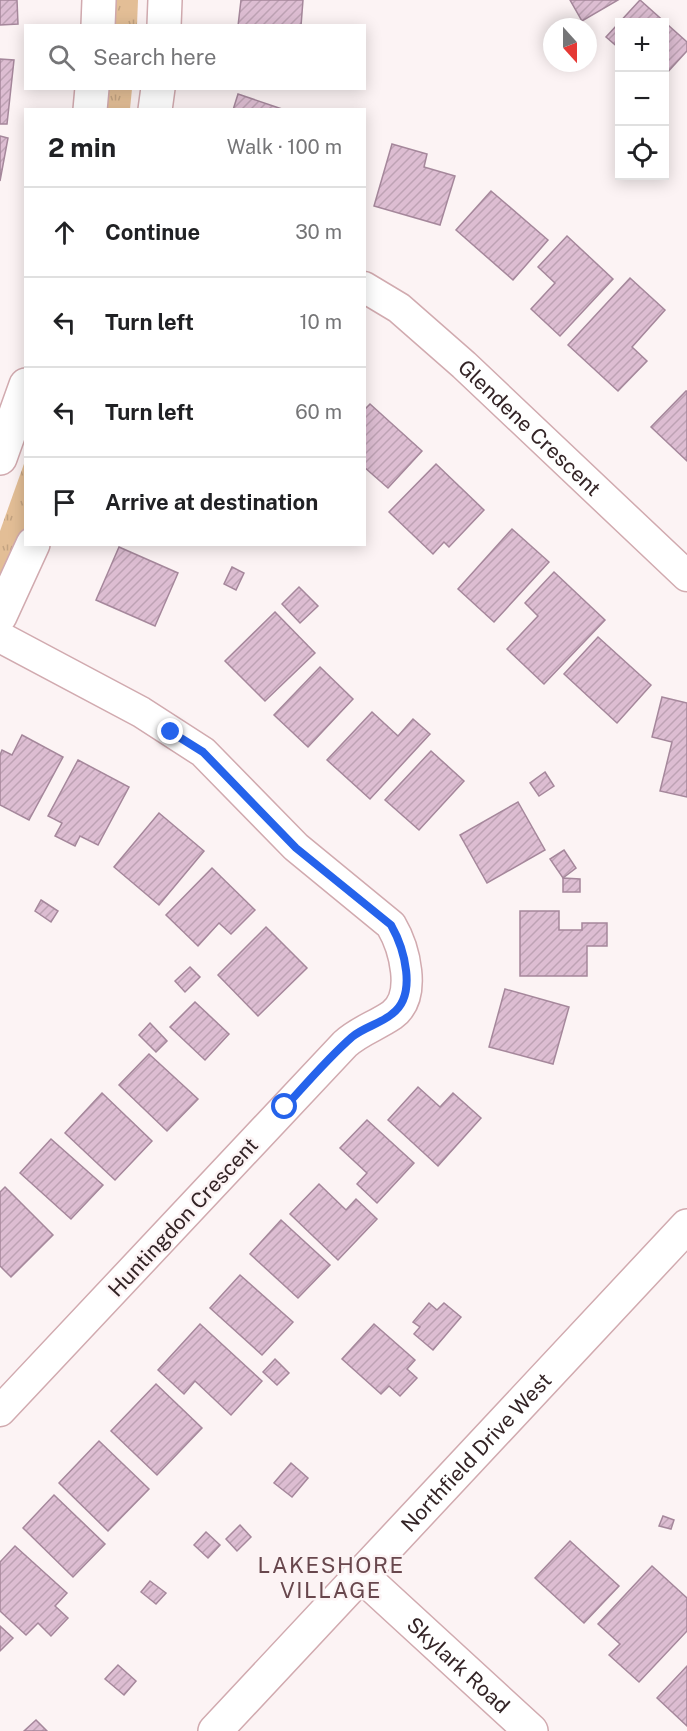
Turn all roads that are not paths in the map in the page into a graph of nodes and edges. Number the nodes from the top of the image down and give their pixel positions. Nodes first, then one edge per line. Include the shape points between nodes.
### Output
1 (99, 0) edge
2 (165, 0) edge
3 (98, 24) edge
4 (164, 24) edge
5 (92, 90) edge
6 (158, 90) edge
7 (90, 108) edge
8 (155, 108) edge
9 (366, 288) edge
10 (24, 391) edge
11 (0, 458) edge
12 (32, 546) edge
13 (687, 576) edge
14 (0, 616) edge
15 (0, 637) edge
16 (687, 1226) edge
17 (0, 1411) edge
18 (360, 1574) junction
19 (215, 1731) edge
20 (531, 1731) edge

1 - 3 main road
2 - 4 main road
5 - 7 main road
6 - 8 main road
9 - 13 street, Glendene Crescent via 399,308 464,366
10 - 11 main road
12 - 14 main road
15 - 17 street, Huntingdon Crescent via 141,712 203,752 296,848 391,925 407,971 404,998 394,1013 345,1044
16 - 18 main road, Northfield Drive West
18 - 19 main road, Northfield Drive West
18 - 20 main road, Skylark Road

